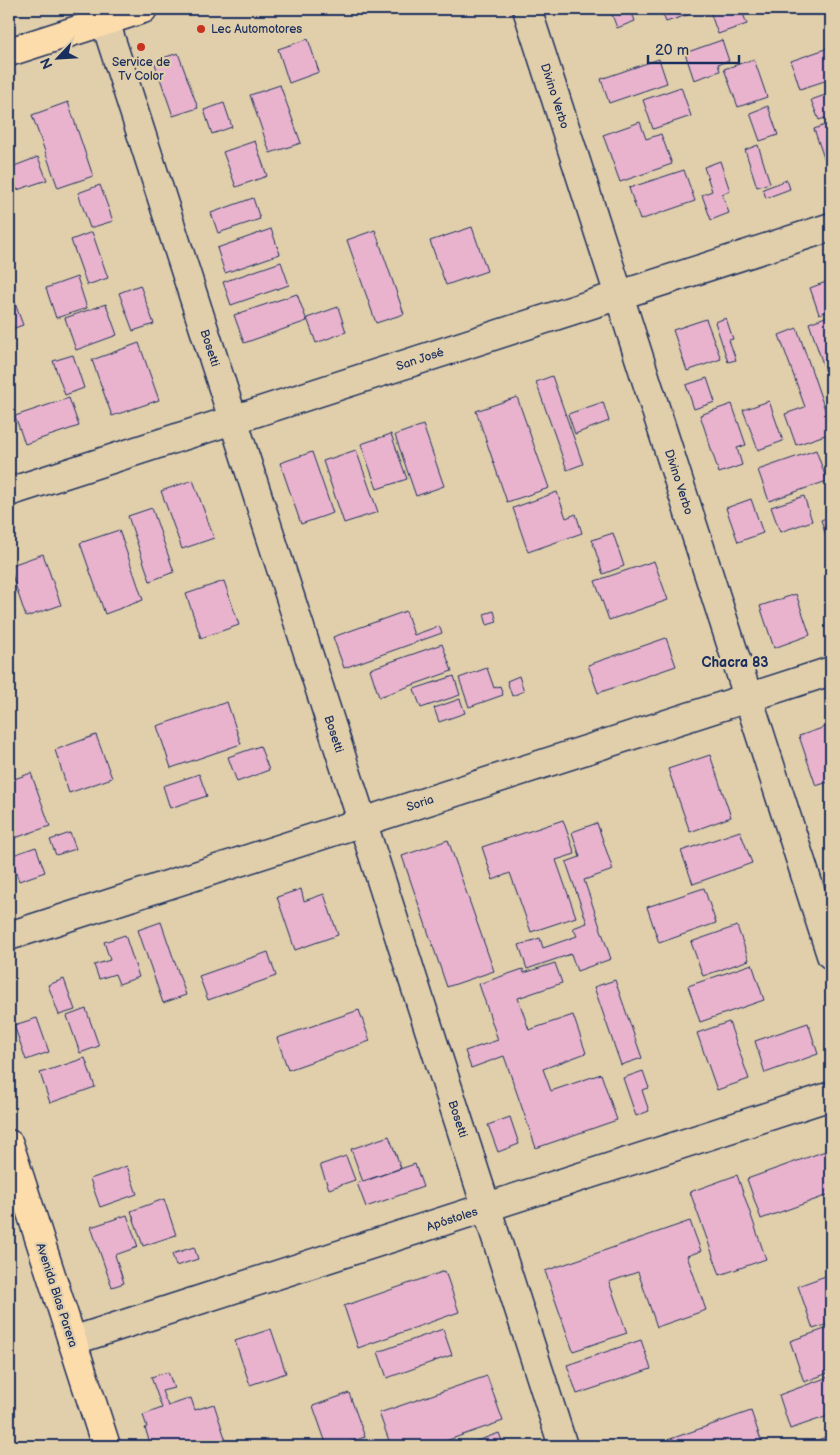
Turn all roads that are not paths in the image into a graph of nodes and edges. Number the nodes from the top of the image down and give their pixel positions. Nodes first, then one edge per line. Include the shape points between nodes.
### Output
1 (143, 9) edge
2 (527, 9) edge
3 (105, 21) junction
4 (9, 52) edge
5 (831, 227) edge
6 (619, 295) junction
7 (233, 419) junction
8 (9, 492) edge
9 (831, 671) edge
10 (748, 697) junction
11 (363, 822) junction
12 (9, 936) edge
13 (831, 955) edge
14 (831, 1096) edge
15 (9, 1144) edge
16 (487, 1208) junction
17 (72, 1342) junction
18 (106, 1446) edge
19 (563, 1446) edge

1 - 3 main road
2 - 6 street, Divino Verbo
3 - 4 main road
3 - 7 street, Bosetti
5 - 6 street, San José
6 - 7 street, San José
6 - 10 street, Divino Verbo
7 - 8 street, San José
7 - 11 street, Bosetti
9 - 10 street, Soria
10 - 11 street, Soria
10 - 13 street, Divino Verbo
11 - 12 street, Soria
11 - 16 street, Bosetti
14 - 16 street, Apóstoles
15 - 17 main road, Avenida Blas Parera
16 - 17 street, Apóstoles
16 - 19 street, Bosetti
17 - 18 main road, Avenida Blas Parera

